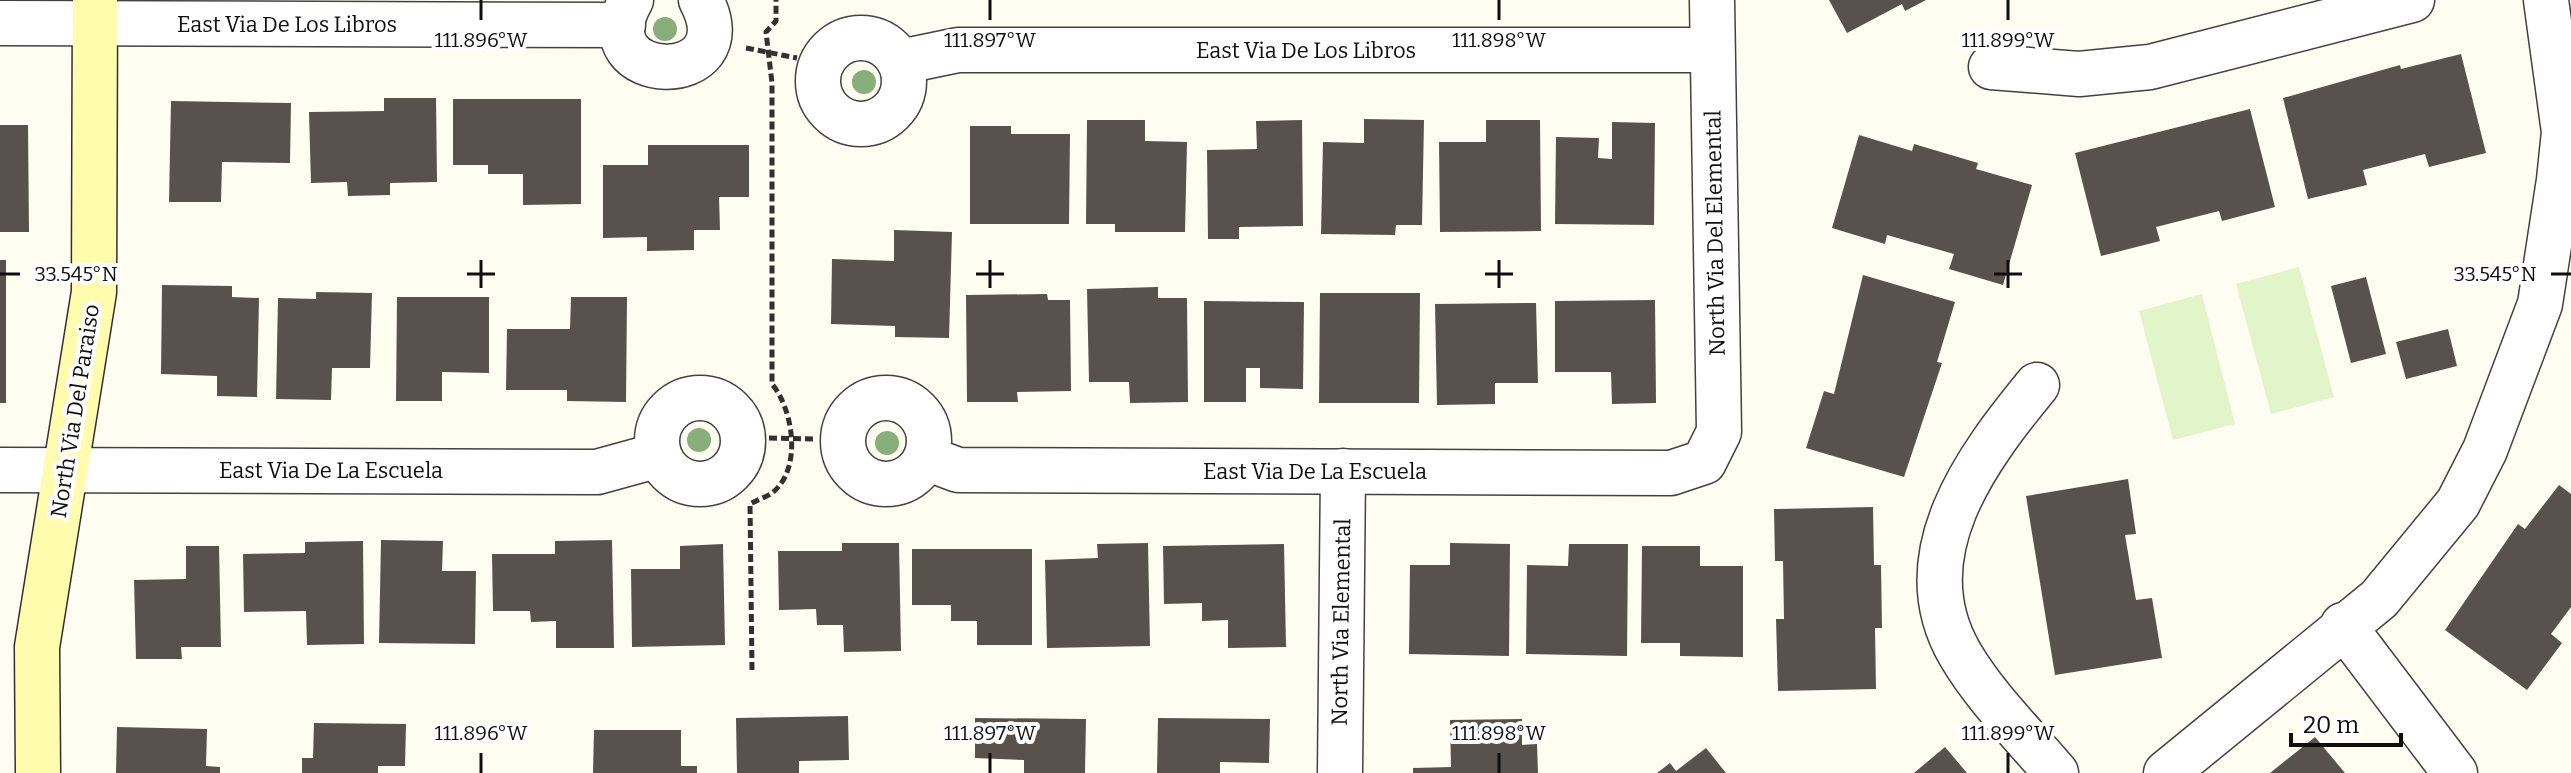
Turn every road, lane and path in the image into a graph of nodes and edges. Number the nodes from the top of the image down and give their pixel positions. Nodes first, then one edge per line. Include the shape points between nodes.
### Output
1 (701, 0) edge
2 (776, 0) edge
3 (1712, 0) edge
4 (2412, 0) edge
5 (2546, 0) edge
6 (95, 12) edge
7 (627, 13) edge
8 (0, 23) edge
9 (737, 47) dead end
10 (1712, 50) junction
11 (768, 53) junction
12 (797, 58) dead end
13 (900, 62) dead end
14 (1991, 67) dead end
15 (2556, 305) edge
16 (2037, 385) dead end
17 (769, 438) dead end
18 (791, 439) junction
19 (816, 439) dead end
20 (659, 455) dead end
21 (926, 458) dead end
22 (1704, 462) joint
23 (64, 469) junction
24 (0, 470) edge
25 (1343, 471) junction
26 (2343, 625) junction
27 (752, 670) dead end
28 (38, 773) edge
29 (1340, 773) edge
30 (2056, 773) edge
31 (2166, 773) edge
32 (2455, 773) edge

1 - 7 street, East Via De Los Libros via 710,26 707,41 688,64 674,69 658,69 632,53
2 - 11 path via 776,21 766,32
3 - 10 street, North Via Del Elemental
4 - 14 street via 2150,67 2079,74
5 - 15 street via 2564,132
6 - 7 street, East Via De Los Libros
6 - 8 street, East Via De Los Libros
6 - 23 street, North Via Del Paraiso via 94,292
9 - 11 path
10 - 13 street, East Via De Los Libros via 958,50
10 - 22 street, North Via Del Elemental via 1719,432
11 - 12 path
11 - 18 path via 772,384 785,400
15 - 26 street via 2458,503 2379,599
16 - 30 street via 1988,445 1960,491 1939,580 1944,615 1959,652
17 - 18 path
18 - 19 path
18 - 27 path via 790,462 774,492 750,504
20 - 23 street, East Via De La Escuela via 597,472
21 - 25 street, East Via De La Escuela via 958,470
22 - 25 street, East Via De La Escuela via 1671,473
23 - 24 street, East Via De La Escuela
23 - 28 street, North Via Del Paraiso via 37,647
25 - 29 street, North Via Elemental
26 - 31 street
26 - 32 street

